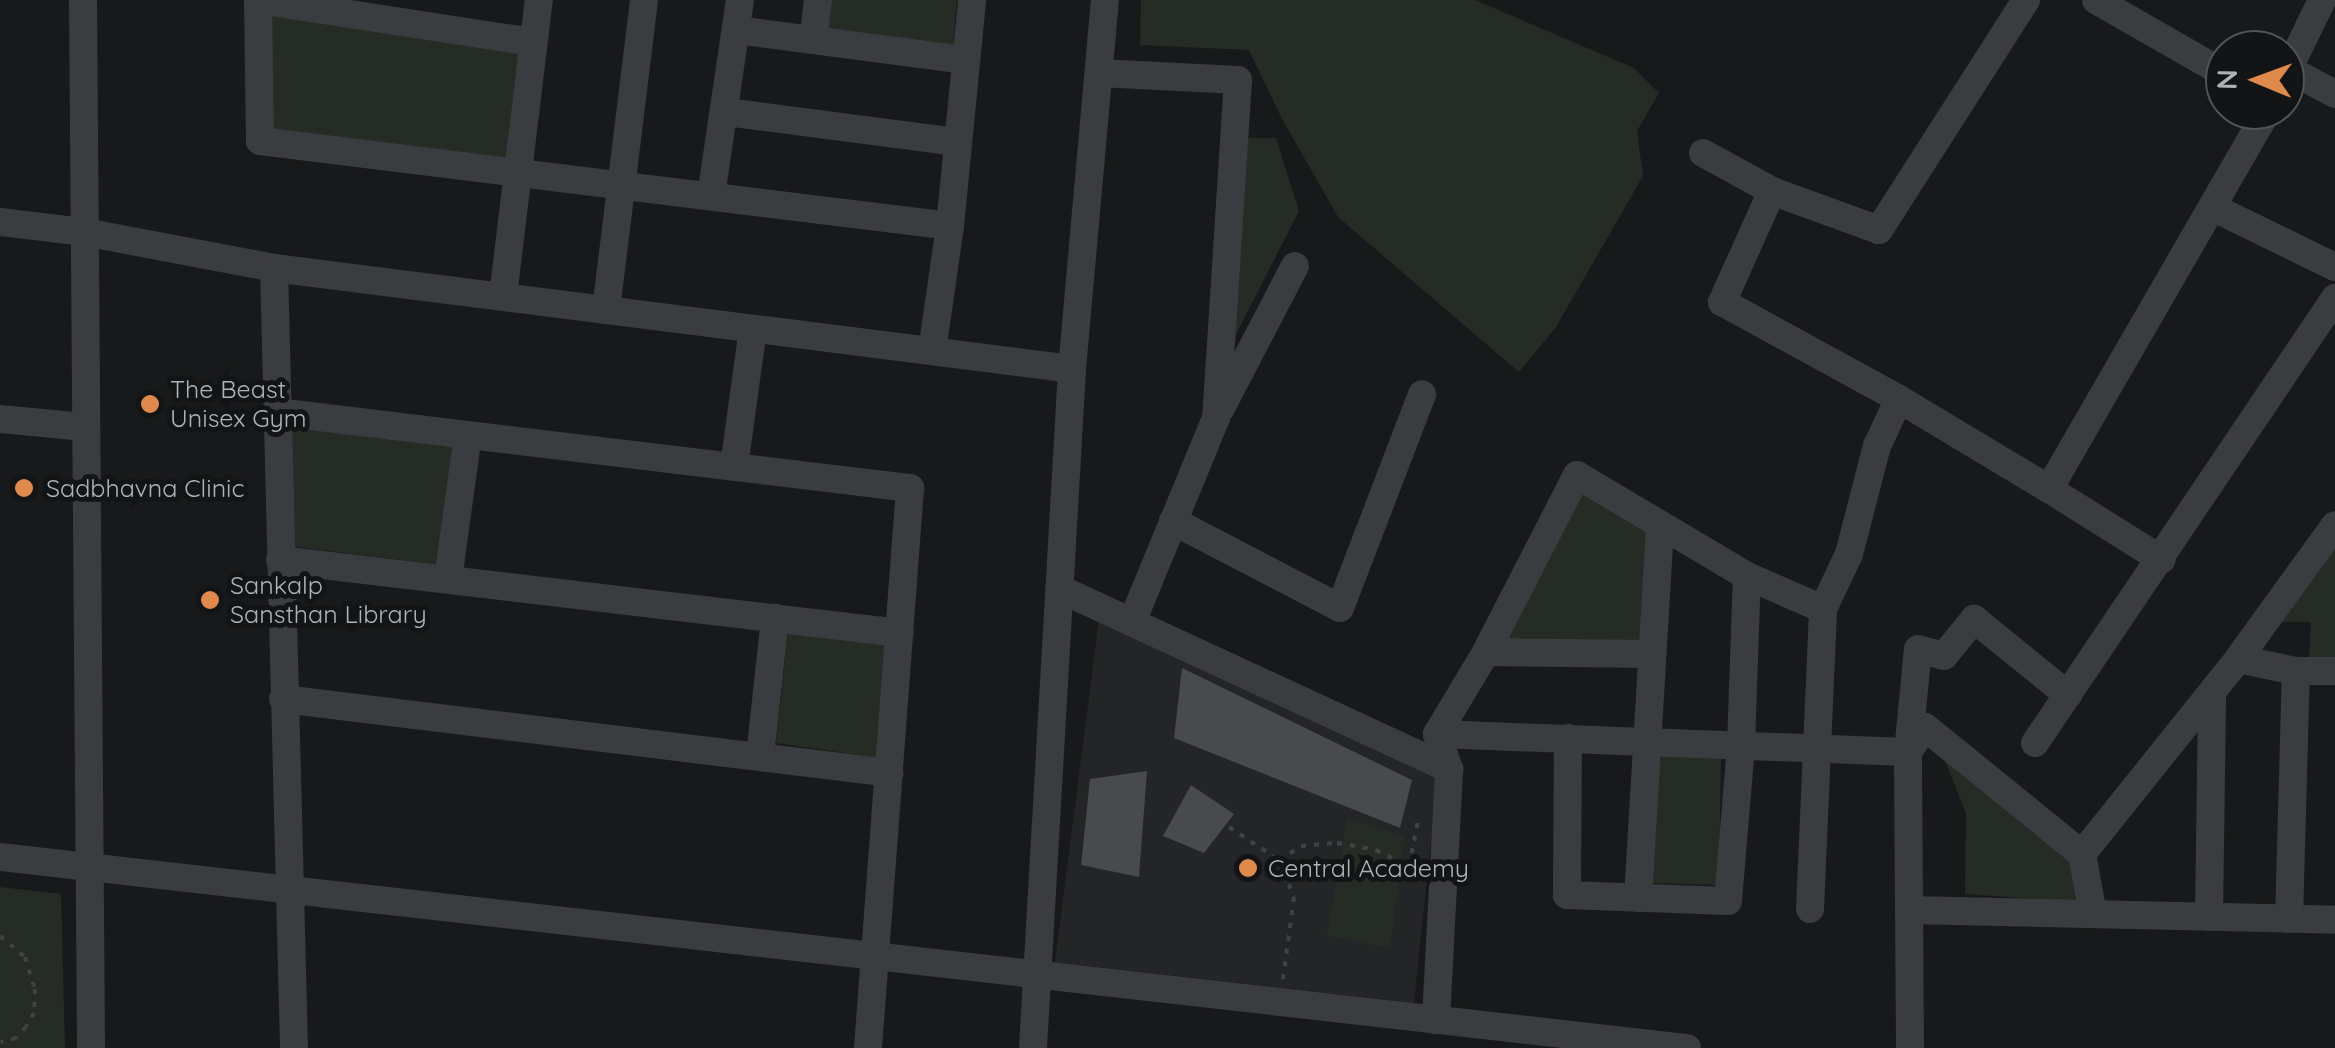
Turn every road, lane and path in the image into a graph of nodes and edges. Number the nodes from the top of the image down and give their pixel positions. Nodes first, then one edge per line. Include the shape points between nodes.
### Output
1 (83, 0) edge
2 (258, 0) edge
3 (539, 0) edge
4 (644, 0) edge
5 (740, 0) edge
6 (818, 0) edge
7 (972, 0) edge
8 (1105, 0) edge
9 (2026, 0) edge
10 (2096, 0) edge
11 (2322, 0) edge
12 (737, 30) junction
13 (2305, 35) edge
14 (813, 40) junction
15 (534, 42) junction
16 (966, 60) junction
17 (2205, 63) edge
18 (1099, 73) junction
19 (2305, 80) edge
20 (2335, 94) edge
21 (726, 112) junction
22 (2257, 130) edge
23 (958, 142) junction
24 (1702, 153) dead end
25 (518, 172) junction
26 (621, 185) junction
27 (1772, 190) junction
28 (711, 196) junction
29 (2212, 208) junction
30 (0, 222) edge
31 (950, 226) junction
32 (84, 232) junction
33 (1295, 266) dead end
34 (2335, 267) edge
35 (274, 268) junction
36 (503, 296) junction
37 (2335, 298) edge
38 (606, 310) junction
39 (754, 328) junction
40 (932, 351) junction
41 (1072, 369) junction
42 (1422, 394) dead end
43 (1899, 399) junction
44 (277, 412) junction
45 (0, 418) edge
46 (1216, 418) junction
47 (86, 428) junction
48 (468, 435) junction
49 (734, 467) junction
50 (2049, 489) junction
51 (1173, 521) junction
52 (2335, 524) edge
53 (1660, 526) junction
54 (280, 560) junction
55 (2162, 560) junction
56 (1747, 576) junction
57 (448, 579) junction
58 (1060, 589) junction
59 (1823, 609) junction
60 (775, 618) junction
61 (1132, 622) junction
62 (900, 633) junction
63 (1486, 652) junction
64 (1651, 654) junction
65 (2238, 659) junction
66 (2296, 671) junction
67 (2335, 672) edge
68 (2212, 692) junction
69 (2068, 695) junction
70 (283, 699) junction
71 (1437, 734) junction
72 (1568, 738) junction
73 (2036, 743) dead end
74 (1648, 744) junction
75 (1741, 745) junction
76 (1817, 748) junction
77 (1908, 752) junction
78 (760, 756) junction
79 (1450, 768) junction
80 (890, 773) junction
81 (1421, 802) dead end
82 (1229, 827) dead end
83 (2082, 854) junction
84 (0, 857) edge
85 (1279, 860) junction
86 (89, 868) junction
87 (292, 890) junction
88 (1638, 898) junction
89 (1810, 908) dead end
90 (1909, 910) junction
91 (2093, 914) junction
92 (2209, 917) junction
93 (2289, 920) junction
94 (2335, 920) edge
95 (0, 936) edge
96 (877, 956) junction
97 (1039, 975) junction
98 (1282, 988) dead end
99 (1436, 1020) junction
100 (0, 1042) edge
101 (91, 1048) edge
102 (294, 1048) edge
103 (868, 1048) edge
104 (1033, 1048) edge
105 (1688, 1048) edge
106 (1910, 1048) edge

1 - 32 street
2 - 15 street
2 - 25 street via 260,142
3 - 15 street
4 - 26 street
5 - 12 street
6 - 14 street
7 - 16 street
8 - 18 street
9 - 27 street via 1879,230
10 - 17 street
11 - 13 street
12 - 14 street
12 - 21 street
14 - 16 street
15 - 25 street
16 - 23 street
18 - 41 street
18 - 46 street via 1238,80
19 - 20 street
21 - 23 street
21 - 28 street
22 - 29 street
23 - 31 street
24 - 27 street
25 - 26 street
25 - 36 street
26 - 28 street
26 - 38 street
27 - 43 street via 1722,302
28 - 31 street
29 - 34 street
29 - 50 street
30 - 32 street
31 - 40 street
32 - 35 street
32 - 47 street
33 - 46 street
35 - 36 street
35 - 44 street
36 - 38 street
37 - 55 street
38 - 39 street
39 - 40 street
39 - 49 street
40 - 41 street
41 - 58 street
42 - 51 street via 1340,608
43 - 50 street
43 - 59 street via 1877,446 1849,554
44 - 48 street
44 - 54 street
45 - 47 street
46 - 51 street
47 - 86 street
48 - 49 street
48 - 57 street
49 - 62 street via 910,488
50 - 55 street
51 - 61 street
52 - 65 street
53 - 56 street
53 - 63 street via 1577,475
53 - 64 street
54 - 57 street
54 - 70 street
55 - 69 street
56 - 59 street
56 - 75 street
57 - 60 street
58 - 61 street
58 - 97 street
59 - 76 street
60 - 62 street
60 - 78 street
61 - 79 street
62 - 80 street
63 - 64 street
63 - 71 street
64 - 74 street
65 - 66 street
65 - 68 street
66 - 67 street
66 - 93 street
68 - 83 street
68 - 92 street
69 - 73 street
69 - 77 street via 1974,619 1944,656 1918,649
70 - 78 street
70 - 87 street
71 - 72 street
71 - 79 street
72 - 74 street
72 - 88 street via 1567,895
74 - 75 street
74 - 88 street
75 - 76 street
75 - 88 street via 1728,901
76 - 77 street
76 - 89 street
77 - 83 street via 1926,728
77 - 90 street
78 - 80 street
79 - 99 street
80 - 96 street
81 - 85 path via 1409,866 1376,850 1337,843 1300,846
82 - 85 path
83 - 91 street
84 - 86 street
85 - 98 path via 1294,897
86 - 87 street
86 - 101 street
87 - 96 street
87 - 102 street
90 - 91 street
90 - 106 street
91 - 92 street
92 - 93 street
93 - 94 street
95 - 100 path via 25,957 35,989 26,1027
96 - 97 street
96 - 103 street
97 - 99 street
97 - 104 street
99 - 105 street

